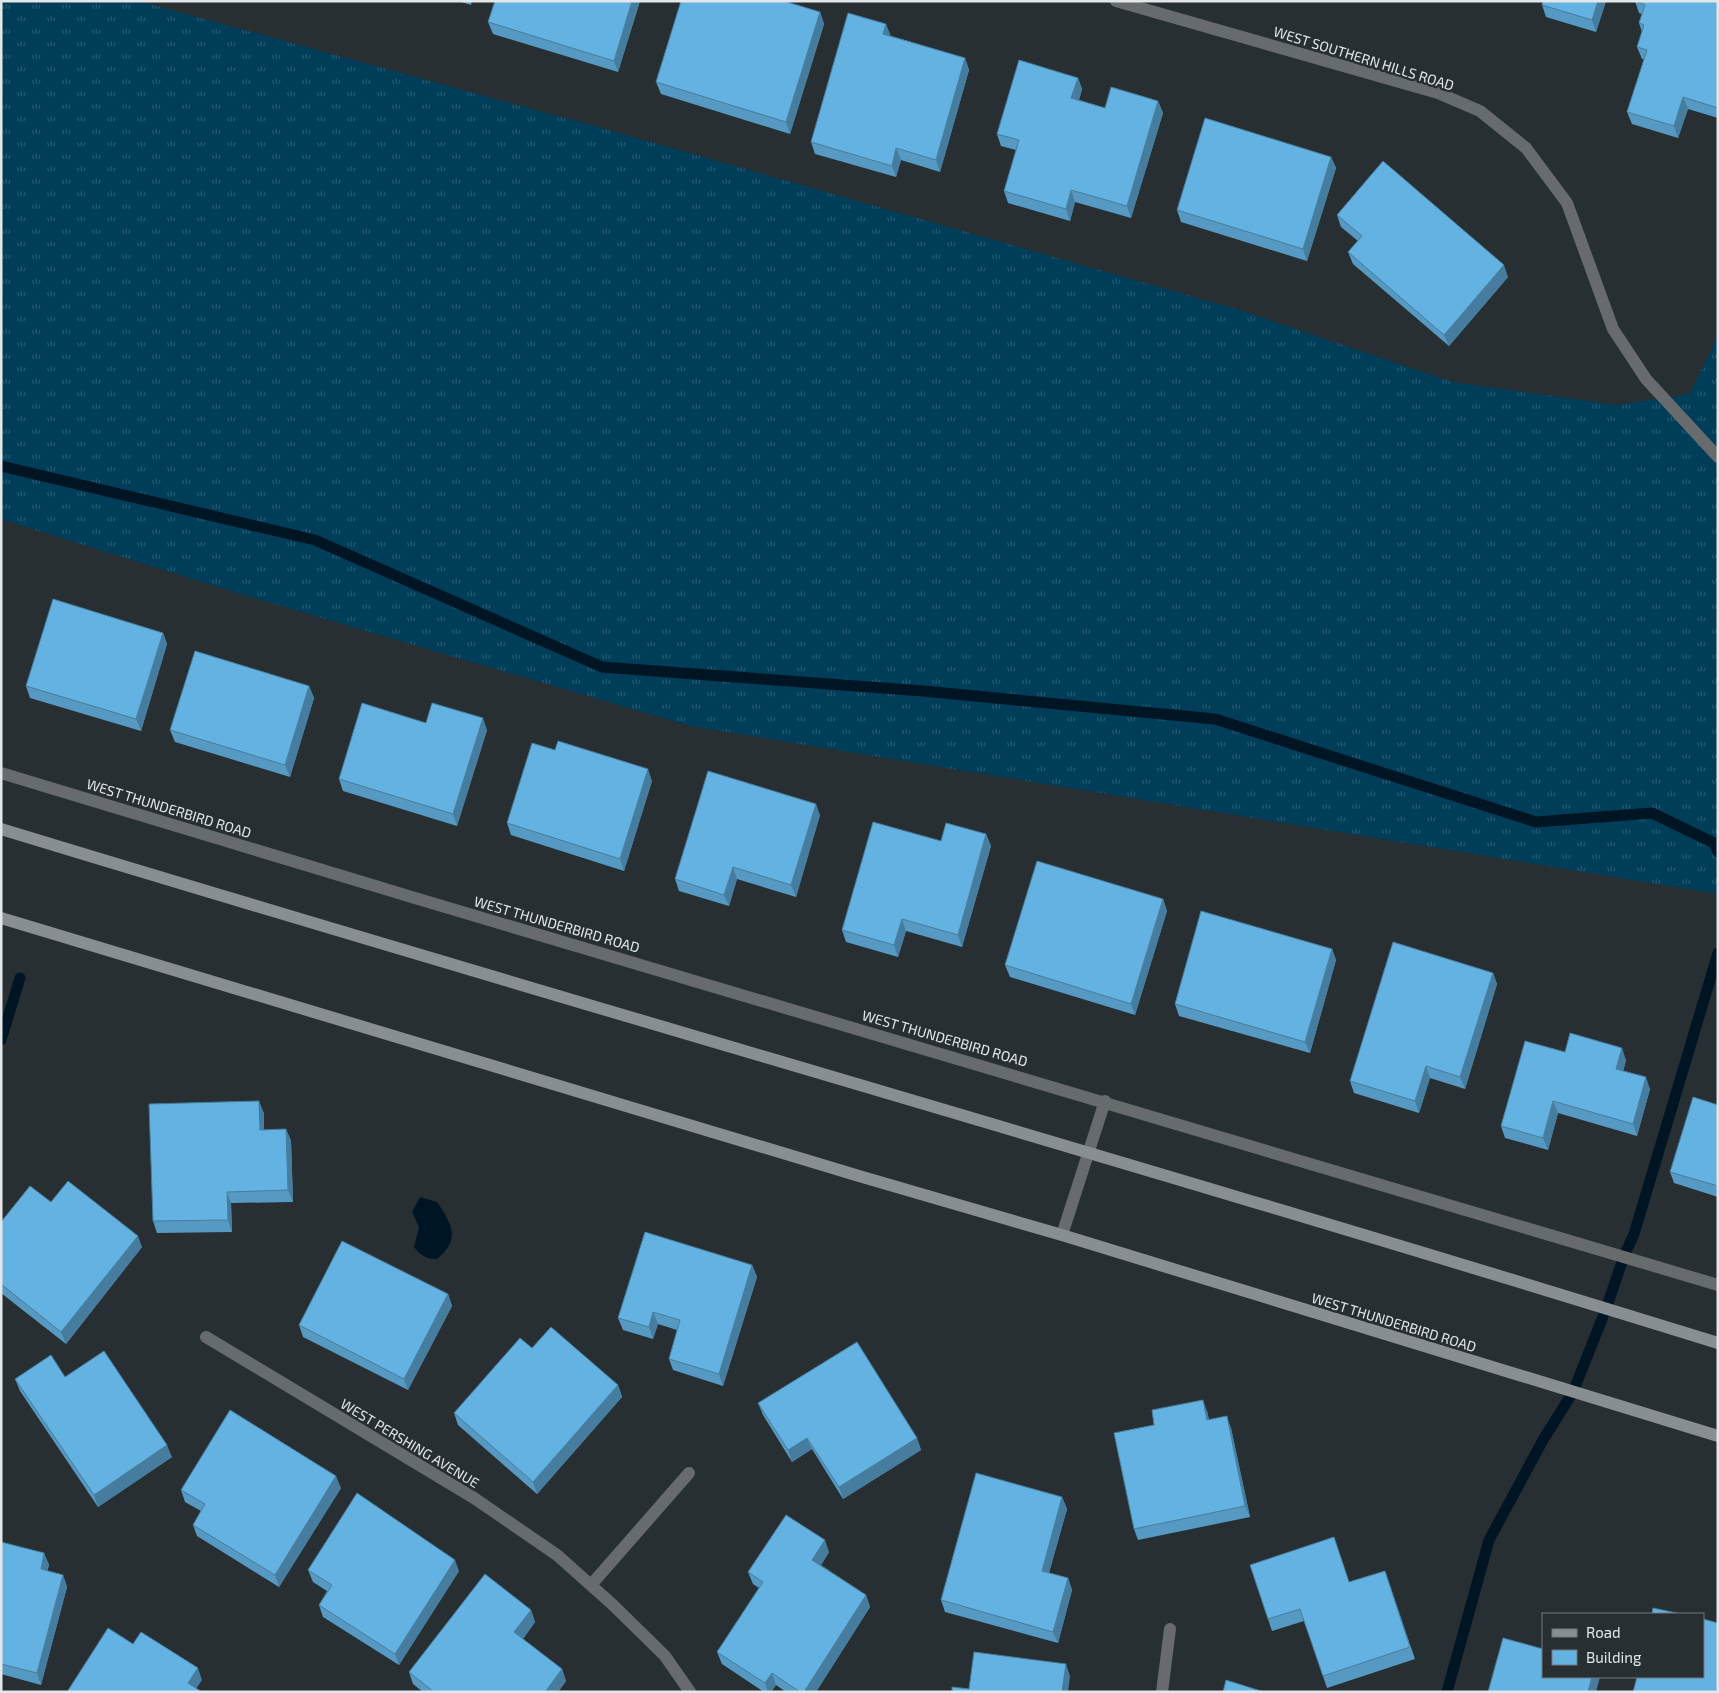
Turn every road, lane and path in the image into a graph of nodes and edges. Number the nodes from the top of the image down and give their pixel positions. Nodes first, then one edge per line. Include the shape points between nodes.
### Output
1 (1116, 1) edge
2 (1718, 457) edge
3 (1, 773) edge
4 (1, 829) edge
5 (1, 918) edge
6 (1104, 1101) junction
7 (1088, 1152) junction
8 (1062, 1235) junction
9 (1718, 1285) edge
10 (206, 1337) dead end
11 (1718, 1343) edge
12 (1718, 1436) edge
13 (689, 1473) dead end
14 (591, 1585) junction
15 (1170, 1629) dead end
16 (690, 1692) edge
17 (1162, 1692) edge

1 - 2 street, WEST SOUTHERN HILLS ROAD via 1438,93 1480,111 1526,148 1567,203 1614,329 1646,379
3 - 6 street, WEST THUNDERBIRD ROAD
4 - 7 main road
5 - 8 main road, WEST THUNDERBIRD ROAD
6 - 7 street
6 - 9 street, WEST THUNDERBIRD ROAD
7 - 8 street
7 - 11 main road
8 - 12 main road, WEST THUNDERBIRD ROAD
10 - 14 street, WEST PERSHING AVENUE via 474,1498 557,1555
13 - 14 street
14 - 16 street, WEST PERSHING AVENUE via 665,1656
15 - 17 street

